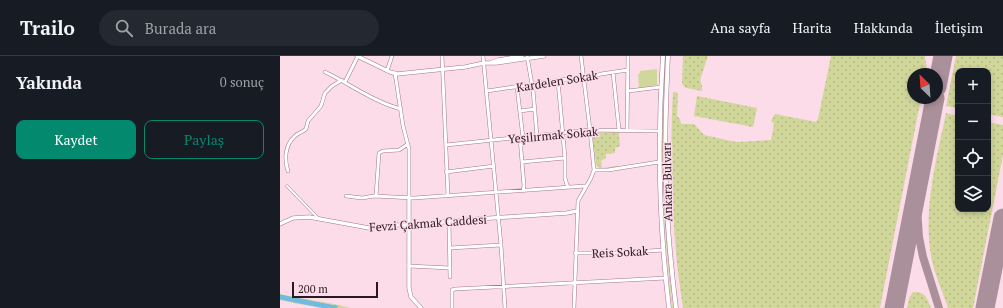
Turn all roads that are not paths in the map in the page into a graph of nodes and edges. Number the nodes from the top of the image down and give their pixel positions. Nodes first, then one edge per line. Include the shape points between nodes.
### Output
1 (358, 56) edge
2 (392, 56) edge
3 (442, 56) edge
4 (483, 56) edge
5 (522, 56) edge
6 (544, 56) edge
7 (581, 56) edge
8 (628, 56) edge
9 (662, 56) edge
10 (668, 56) edge
11 (527, 57) edge
12 (484, 63) junction
13 (490, 63) junction
14 (442, 69) junction
15 (628, 70) junction
16 (387, 71) junction
17 (325, 72) dead end
18 (613, 72) junction
19 (394, 73) junction
20 (583, 76) junction
21 (343, 81) junction
22 (558, 81) junction
23 (531, 84) junction
24 (517, 87) junction
25 (661, 87) junction
26 (487, 91) junction
27 (628, 91) junction
28 (401, 109) junction
29 (535, 109) junction
30 (520, 111) junction
31 (590, 130) junction
32 (620, 130) junction
33 (627, 130) junction
34 (660, 131) junction
35 (563, 134) junction
36 (537, 136) junction
37 (521, 138) junction
38 (492, 140) junction
39 (408, 144) junction
40 (446, 145) junction
41 (565, 158) junction
42 (522, 162) junction
43 (659, 162) junction
44 (494, 166) junction
45 (594, 170) junction
46 (288, 171) dead end
47 (446, 172) junction
48 (287, 186) dead end
49 (585, 186) junction
50 (569, 187) junction
51 (523, 191) junction
52 (496, 192) junction
53 (346, 196) dead end
54 (376, 196) junction
55 (448, 196) junction
56 (409, 198) junction
57 (577, 211) junction
58 (318, 218) junction
59 (499, 218) junction
60 (449, 221) junction
61 (280, 224) edge
62 (409, 225) junction
63 (501, 245) junction
64 (450, 248) junction
65 (664, 250) junction
66 (575, 253) junction
67 (409, 266) junction
68 (450, 268) junction
69 (450, 277) dead end
70 (666, 278) junction
71 (575, 283) junction
72 (504, 287) junction
73 (421, 308) edge
74 (452, 308) edge
75 (505, 308) edge
76 (574, 308) edge
77 (670, 308) edge
78 (676, 308) edge

1 - 16 street
1 - 21 street
2 - 16 street
3 - 14 street
4 - 12 street
5 - 13 street
6 - 11 street
7 - 20 street
8 - 15 street
9 - 25 main road, Ankara Bulvarı
10 - 78 main road, Ankara Bulvarı via 666,182
11 - 13 street
11 - 23 street
12 - 13 street
12 - 14 street
12 - 26 street
14 - 19 street
14 - 40 street
15 - 18 street, Kardelen Sokak
15 - 27 street
16 - 19 street
17 - 21 street
18 - 20 street, Kardelen Sokak
18 - 32 street
19 - 28 street
20 - 22 street, Kardelen Sokak
20 - 31 street
21 - 28 street via 371,98
21 - 46 street via 326,91 321,106 308,121 306,129 291,140 285,158
22 - 23 street, Kardelen Sokak
22 - 35 street
23 - 24 street, Kardelen Sokak
23 - 29 street
24 - 26 street, Kardelen Sokak
24 - 30 street
25 - 27 street
25 - 34 main road, Ankara Bulvarı
26 - 38 street
27 - 33 street
28 - 39 street
29 - 30 street
29 - 36 street
30 - 37 street
31 - 32 street, Yeşilırmak Sokak
31 - 35 street, Yeşilırmak Sokak
31 - 45 street
32 - 33 street, Yeşilırmak Sokak
33 - 34 street, Yeşilırmak Sokak
34 - 43 main road, Ankara Bulvarı
35 - 36 street, Yeşilırmak Sokak
35 - 41 street
36 - 37 street, Yeşilırmak Sokak
37 - 38 street, Yeşilırmak Sokak
37 - 42 street
38 - 40 street, Yeşilırmak Sokak
38 - 44 street
39 - 54 street via 399,150 379,153
39 - 56 street
40 - 47 street
41 - 42 street
41 - 50 street via 565,178
42 - 51 street
43 - 45 street
43 - 65 main road, Ankara Bulvarı
44 - 47 street
44 - 52 street
45 - 49 street
47 - 55 street
48 - 58 street
49 - 50 street
49 - 57 street via 578,201
50 - 51 street
51 - 52 street
52 - 55 street
52 - 59 street
53 - 54 street
54 - 56 street
55 - 56 street
56 - 62 street
57 - 59 street, Fevzi Çakmak Caddesi
57 - 66 street
58 - 61 street, Fevzi Çakmak Caddesi via 297,217
58 - 62 street, Fevzi Çakmak Caddesi via 362,227
59 - 60 street, Fevzi Çakmak Caddesi
59 - 63 street
60 - 62 street, Fevzi Çakmak Caddesi
60 - 64 street
62 - 67 street
63 - 64 street
63 - 72 street
64 - 68 street
65 - 66 street, Reis Sokak via 616,254
65 - 70 main road, Ankara Bulvarı
66 - 71 street
67 - 68 street
67 - 73 street via 412,297
68 - 69 street
70 - 71 street
70 - 77 main road, Ankara Bulvarı
71 - 72 street
71 - 76 street
72 - 74 street via 454,289
72 - 75 street

